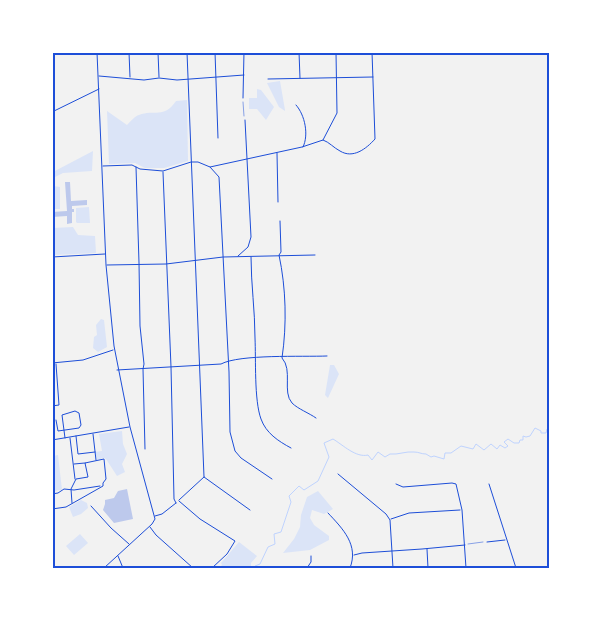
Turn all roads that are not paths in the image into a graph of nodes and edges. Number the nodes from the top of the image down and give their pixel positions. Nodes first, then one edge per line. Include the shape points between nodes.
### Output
1 (97, 52) edge
2 (130, 52) edge
3 (158, 52) edge
4 (187, 52) edge
5 (215, 52) edge
6 (244, 52) edge
7 (299, 52) edge
8 (336, 52) edge
9 (372, 52) edge
10 (244, 75) junction
11 (98, 76) junction
12 (215, 76) junction
13 (374, 77) junction
14 (130, 78) junction
15 (159, 78) junction
16 (336, 78) junction
17 (188, 79) junction
18 (300, 79) junction
19 (268, 80) dead end
20 (99, 90) junction
21 (243, 98) road end
22 (296, 106) dead end
23 (52, 112) edge
24 (245, 120) road end
25 (218, 138) dead end
26 (323, 140) junction
27 (302, 148) junction
28 (278, 152) junction
29 (247, 160) junction
30 (191, 162) junction
31 (102, 166) junction
32 (136, 167) junction
33 (210, 167) junction
34 (163, 171) junction
35 (278, 202) dead end
36 (280, 221) dead end
37 (106, 254) junction
38 (279, 254) junction
39 (315, 255) dead end
40 (238, 256) junction
41 (251, 256) junction
42 (52, 257) edge
43 (223, 257) junction
44 (195, 261) junction
45 (140, 263) junction
46 (166, 264) junction
47 (106, 265) junction
48 (114, 350) junction
49 (327, 356) dead end
50 (282, 358) junction
51 (255, 359) junction
52 (228, 361) junction
53 (56, 363) junction
54 (52, 364) edge
55 (199, 366) junction
56 (171, 367) junction
57 (143, 368) junction
58 (117, 370) junction
59 (52, 406) edge
60 (316, 418) dead end
61 (56, 420) dead end
62 (130, 427) junction
63 (64, 431) junction
64 (93, 434) junction
65 (76, 436) junction
66 (70, 437) junction
67 (65, 438) junction
68 (52, 440) edge
69 (291, 448) dead end
70 (145, 449) dead end
71 (95, 452) junction
72 (96, 460) junction
73 (85, 463) junction
74 (74, 464) junction
75 (338, 474) dead end
76 (204, 477) junction
77 (272, 478) dead end
78 (76, 480) junction
79 (396, 484) dead end
80 (489, 484) dead end
81 (103, 486) junction
82 (71, 489) junction
83 (52, 494) edge
84 (179, 501) junction
85 (72, 503) junction
86 (176, 503) junction
87 (91, 506) dead end
88 (52, 509) edge
89 (250, 510) dead end
90 (462, 510) junction
91 (328, 513) dead end
92 (155, 516) junction
93 (390, 520) junction
94 (150, 527) junction
95 (506, 539) junction
96 (487, 542) road end
97 (130, 545) junction
98 (464, 545) junction
99 (427, 549) junction
100 (391, 551) junction
101 (354, 555) junction
102 (118, 556) junction
103 (311, 556) dead end
104 (104, 568) edge
105 (123, 568) edge
106 (192, 568) edge
107 (212, 568) edge
108 (307, 568) edge
109 (350, 568) edge
110 (393, 568) edge
111 (428, 568) edge
112 (466, 568) edge
113 (516, 568) edge

1 - 11 street
2 - 14 street
3 - 15 street
4 - 17 street
5 - 12 street
6 - 10 street
7 - 18 street
8 - 16 street
9 - 13 street
10 - 12 street
10 - 21 street
11 - 14 street
11 - 20 street
12 - 17 street
12 - 25 street
13 - 16 street
13 - 26 street via 375,140 359,152 342,153
14 - 15 street
15 - 17 street
16 - 18 street
16 - 26 street via 338,113
17 - 30 street
18 - 19 street
20 - 23 street
20 - 31 street
22 - 27 street via 301,112 306,136
24 - 29 street
26 - 27 street
27 - 28 street
28 - 29 street
28 - 35 street
29 - 33 street
29 - 40 street via 251,242
30 - 33 street
30 - 34 street
30 - 44 street
31 - 32 street
31 - 37 street
32 - 34 street
32 - 45 street
33 - 43 street via 219,177
34 - 46 street
36 - 38 street
37 - 42 street
37 - 47 street
38 - 39 street
38 - 41 street
38 - 50 street via 286,326
40 - 41 street
40 - 43 street
41 - 51 street
43 - 44 street
43 - 52 street
44 - 46 street
44 - 55 street
45 - 46 street
45 - 47 street
45 - 57 street
46 - 56 street
47 - 48 street
48 - 53 street via 91,358
48 - 58 street
49 - 50 street
50 - 51 street
50 - 60 street via 287,363 292,403
51 - 52 street
51 - 69 street via 261,420 278,441
52 - 55 street
52 - 77 street via 230,432 235,451
53 - 54 street
53 - 59 street via 59,404
55 - 56 street
55 - 76 street
56 - 57 street
56 - 86 street
57 - 58 street
57 - 70 street
58 - 62 street
61 - 63 street via 58,431
62 - 64 street
62 - 92 street
63 - 63 street via 62,415 79,413 80,427
63 - 67 street
64 - 65 street
64 - 71 street
65 - 66 street
65 - 71 street via 78,454
66 - 67 street
66 - 74 street
67 - 68 street
71 - 72 street
72 - 73 street
72 - 81 street via 104,459 106,478
73 - 74 street
73 - 78 street via 88,477
74 - 78 street
75 - 93 street
76 - 84 street
76 - 89 street
78 - 82 street
79 - 90 street via 402,487 456,484
80 - 95 street
81 - 82 street
81 - 85 street
82 - 83 street
82 - 85 street
84 - 86 street
84 - 107 street via 235,541
85 - 88 street
86 - 92 street
87 - 97 street
90 - 93 street via 409,513
90 - 98 street
91 - 101 street via 349,538
92 - 94 street
93 - 100 street
94 - 97 street
94 - 106 street
95 - 96 street
95 - 113 street
97 - 102 street
98 - 99 street
98 - 112 street
99 - 100 street
99 - 111 street
100 - 101 street
100 - 110 street
101 - 109 street
102 - 104 street
102 - 105 street
103 - 108 street

